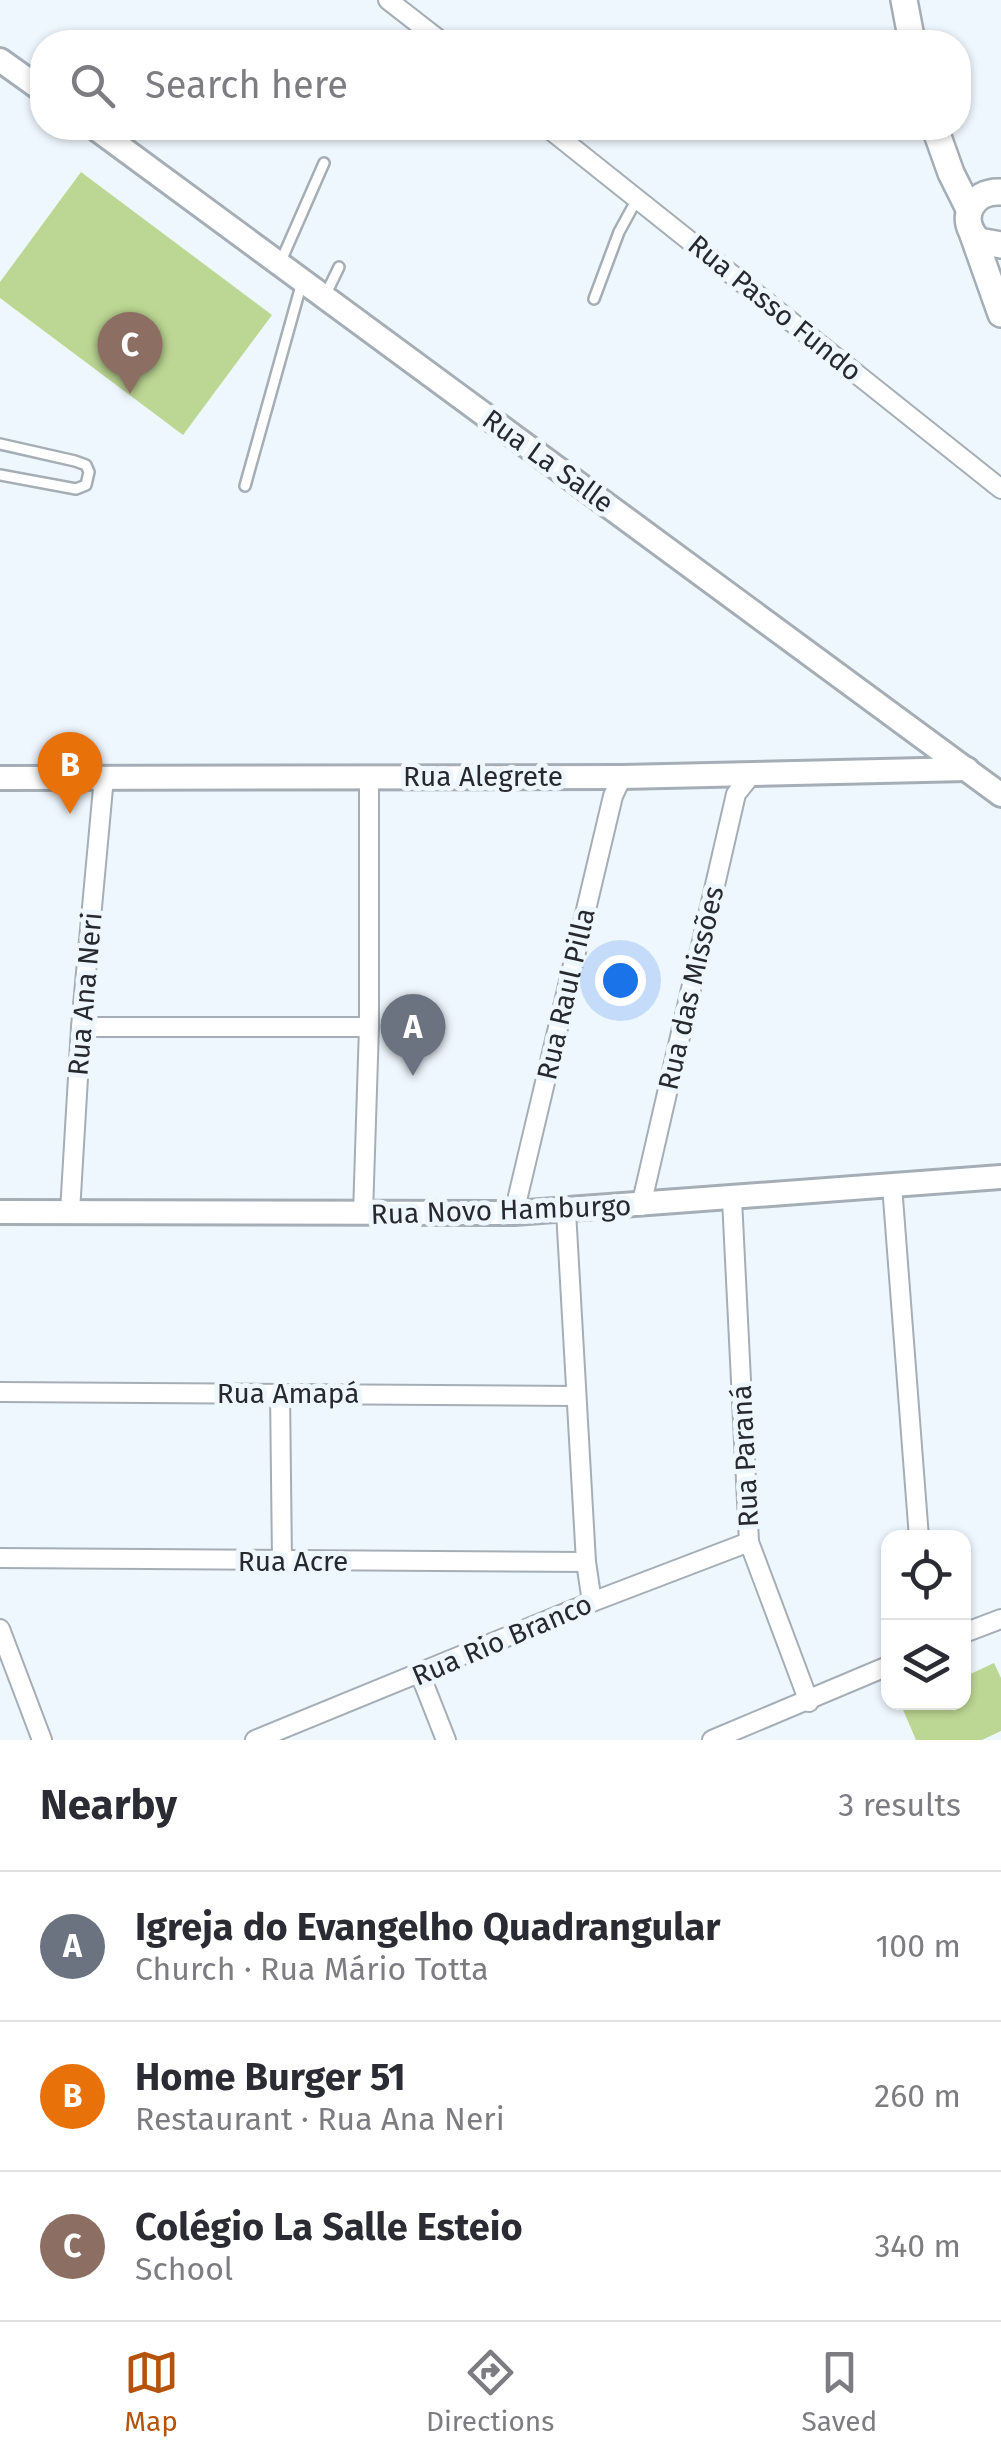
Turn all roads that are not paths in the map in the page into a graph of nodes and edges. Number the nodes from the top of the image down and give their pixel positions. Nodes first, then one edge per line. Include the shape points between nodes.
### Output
1 (388, 0) edge
2 (904, 0) edge
3 (427, 30) edge
4 (910, 30) edge
5 (0, 60) edge
6 (30, 81) edge
7 (111, 140) edge
8 (563, 140) edge
9 (940, 140) edge
10 (324, 163) dead end
11 (988, 191) edge
12 (637, 198) junction
13 (973, 235) junction
14 (1001, 245) edge
15 (280, 263) junction
16 (339, 267) dead end
17 (303, 280) junction
18 (326, 296) junction
19 (594, 299) dead end
20 (1000, 310) edge
21 (0, 444) edge
22 (0, 475) edge
23 (245, 486) dead end
24 (1001, 488) edge
25 (966, 768) junction
26 (752, 774) junction
27 (370, 776) junction
28 (104, 777) junction
29 (622, 777) junction
30 (0, 778) edge
31 (1001, 795) edge
32 (81, 1027) junction
33 (369, 1027) junction
34 (1001, 1177) edge
35 (892, 1185) junction
36 (732, 1199) junction
37 (641, 1206) junction
38 (566, 1211) junction
39 (0, 1212) edge
40 (70, 1212) junction
41 (362, 1214) junction
42 (514, 1214) junction
43 (0, 1392) edge
44 (280, 1392) junction
45 (576, 1396) junction
46 (917, 1530) edge
47 (749, 1542) junction
48 (0, 1558) edge
49 (282, 1561) junction
50 (586, 1562) junction
51 (592, 1602) junction
52 (1001, 1619) edge
53 (0, 1629) edge
54 (971, 1630) edge
55 (881, 1669) edge
56 (420, 1674) junction
57 (809, 1702) junction
58 (42, 1740) edge
59 (255, 1740) edge
60 (446, 1740) edge
61 (712, 1740) edge

1 - 3 street
2 - 4 main road
5 - 6 street
7 - 15 street, Rua La Salle
8 - 12 street, Rua Passo Fundo
9 - 11 main road via 951,173
10 - 15 lane
11 - 13 main road via 968,218
12 - 19 lane
12 - 24 street, Rua Passo Fundo
13 - 14 main road
13 - 20 main road
15 - 17 street, Rua La Salle
16 - 18 lane
17 - 18 street, Rua La Salle
17 - 23 lane
18 - 25 street, Rua La Salle
21 - 22 lane via 76,461 88,472 86,485 76,489
25 - 26 street, Rua Alegrete
25 - 31 street, Rua La Salle
26 - 29 street, Rua Alegrete
26 - 37 street, Rua das Missões via 736,794
27 - 28 street, Rua Alegrete
27 - 29 street, Rua Alegrete
27 - 33 street
28 - 30 street, Rua Alegrete
28 - 32 street, Rua Ana Neri
29 - 42 street, Rua Raul Pilla via 612,796
32 - 33 street
32 - 40 street, Rua Ana Neri
33 - 41 street
34 - 35 street, Rua Novo Hamburgo
35 - 36 street, Rua Novo Hamburgo
35 - 46 street
36 - 37 street, Rua Novo Hamburgo
36 - 47 street, Rua Paraná
37 - 38 street, Rua Novo Hamburgo
38 - 42 street, Rua Novo Hamburgo
38 - 45 street
39 - 40 street, Rua Novo Hamburgo
40 - 41 street, Rua Novo Hamburgo
41 - 42 street, Rua Novo Hamburgo
43 - 44 street, Rua Amapá
44 - 45 street, Rua Amapá
44 - 49 street
45 - 50 street
47 - 51 street, Rua Rio Branco
47 - 57 street, Rua Paraná
48 - 49 street, Rua Acre
49 - 50 street, Rua Acre
50 - 51 street
51 - 56 street, Rua Rio Branco
52 - 54 street
53 - 58 street
55 - 57 street
56 - 59 street, Rua Rio Branco
56 - 60 street
57 - 61 street

